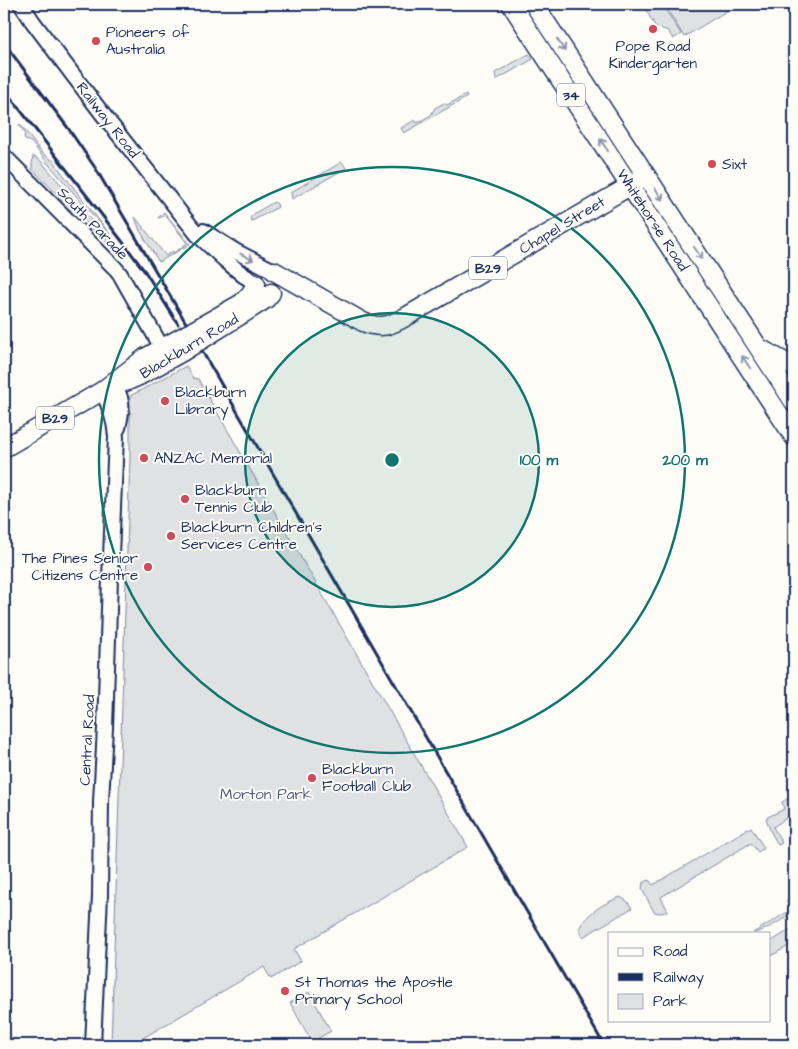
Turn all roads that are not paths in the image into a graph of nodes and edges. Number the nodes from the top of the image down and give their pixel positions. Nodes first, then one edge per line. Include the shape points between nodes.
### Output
1 (14, 4) edge
2 (21, 4) edge
3 (511, 4) edge
4 (534, 4) edge
5 (33, 22) junction
6 (4, 156) edge
7 (647, 176) junction
8 (630, 186) junction
9 (216, 243) junction
10 (273, 271) junction
11 (263, 288) junction
12 (311, 293) junction
13 (400, 320) joint
14 (758, 347) junction
15 (165, 354) junction
16 (794, 367) edge
17 (109, 387) junction
18 (792, 396) edge
19 (772, 403) junction
20 (794, 437) edge
21 (4, 448) edge
22 (93, 1045) edge

1 - 5 street, Railway Road
2 - 5 street, Railway Road
8 -> 3 main road, Whitehorse Road / 34
4 -> 7 main road, Whitehorse Road / 34
5 - 9 street, Railway Road via 197,234
6 - 15 street, South Parade via 116,269
7 - 8 main road, Chapel Street / B29
7 -> 14 main road, Whitehorse Road / 34
8 - 13 main road, Chapel Street / B29
19 -> 8 main road, Whitehorse Road / 34
9 -> 10 street, Railway Road
9 - 11 street, Railway Road via 243,275
10 - 11 main road via 280,281 278,287
10 - 12 main road, Railway Road / B29
11 - 12 main road, Railway Road / B29
11 - 15 main road, Blackburn Road / B29 via 266,299 262,302
12 - 13 main road, Railway Road / B29 via 372,326 389,325
14 - 16 main road
14 - 18 main road, Whitehorse Road / 34
15 - 17 main road, Blackburn Road / B29 via 139,362
17 - 21 main road, Blackburn Road / B29
17 - 22 street, Central Road via 116,437
18 - 19 main road
19 - 20 main road, Whitehorse Road / 34

